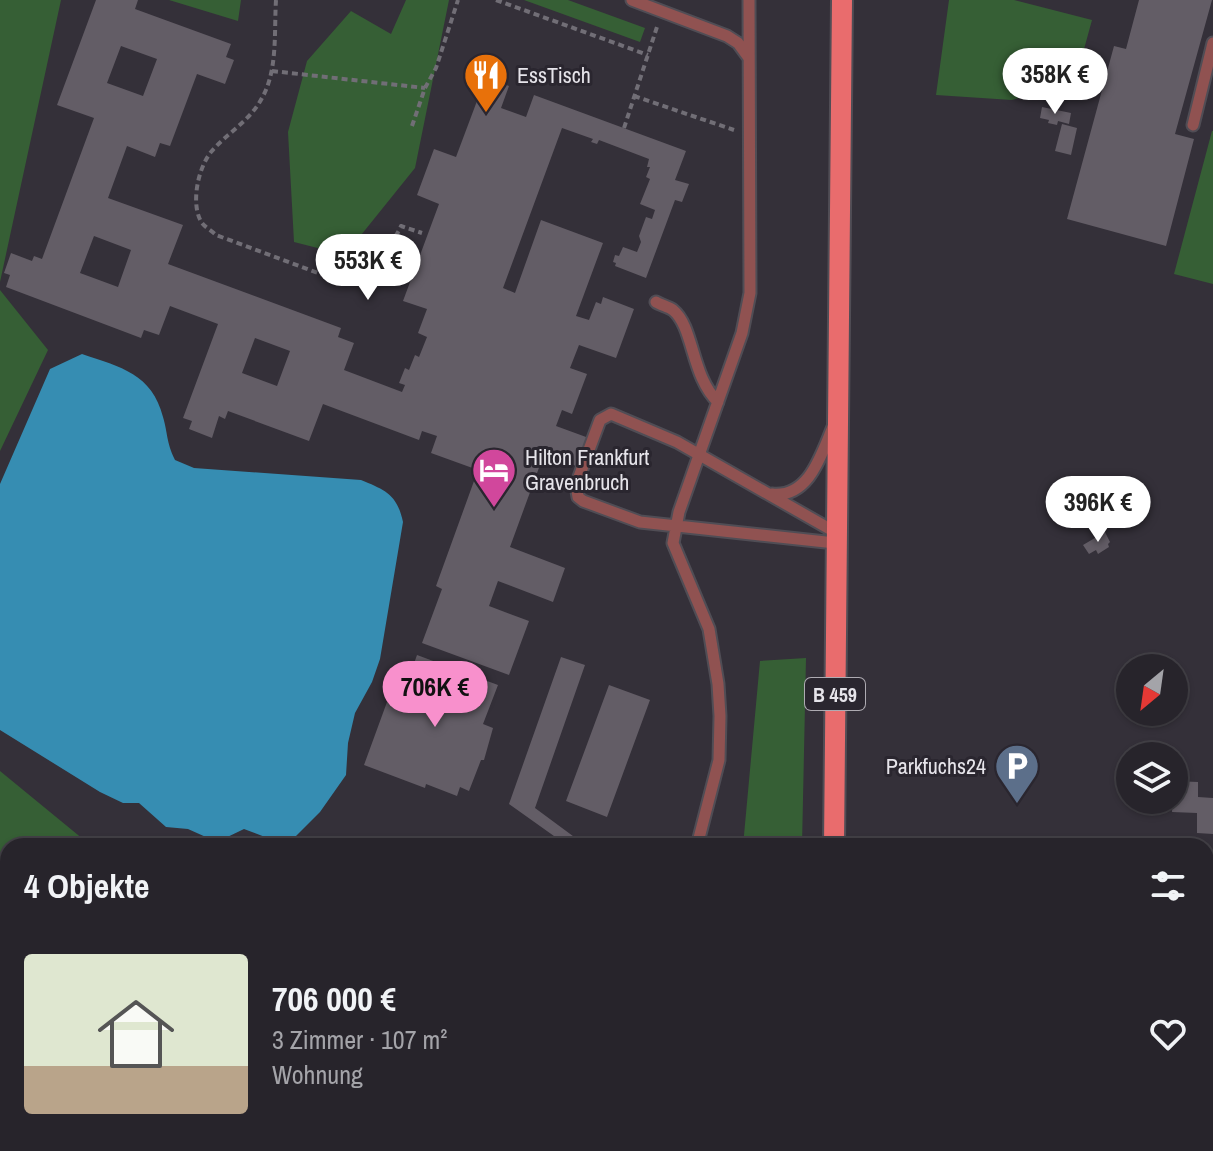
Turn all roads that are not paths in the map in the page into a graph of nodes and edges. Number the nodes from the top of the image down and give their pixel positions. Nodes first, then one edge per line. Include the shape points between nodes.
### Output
1 (632, 0) edge
2 (749, 0) edge
3 (842, 0) edge
4 (1213, 43) edge
5 (749, 58) junction
6 (1193, 125) dead end
7 (656, 302) dead end
8 (718, 402) junction
9 (837, 419) junction
10 (698, 455) junction
11 (764, 494) junction
12 (675, 527) junction
13 (835, 537) junction
14 (699, 838) edge
15 (834, 838) edge

1 - 5 lane via 727,36
2 - 5 lane
3 - 9 main road, B 459
4 - 6 lane
5 - 8 lane via 750,293
7 - 8 lane via 682,321 700,378
8 - 10 lane
9 - 11 lane via 808,478 790,494
9 - 13 main road, B 459
10 - 11 lane
10 - 12 lane
10 - 12 lane via 611,414 600,420 576,485 583,501 640,522
11 - 13 lane
12 - 13 lane
12 - 14 lane via 673,543 709,629 719,700 719,760
13 - 15 main road, B 459

